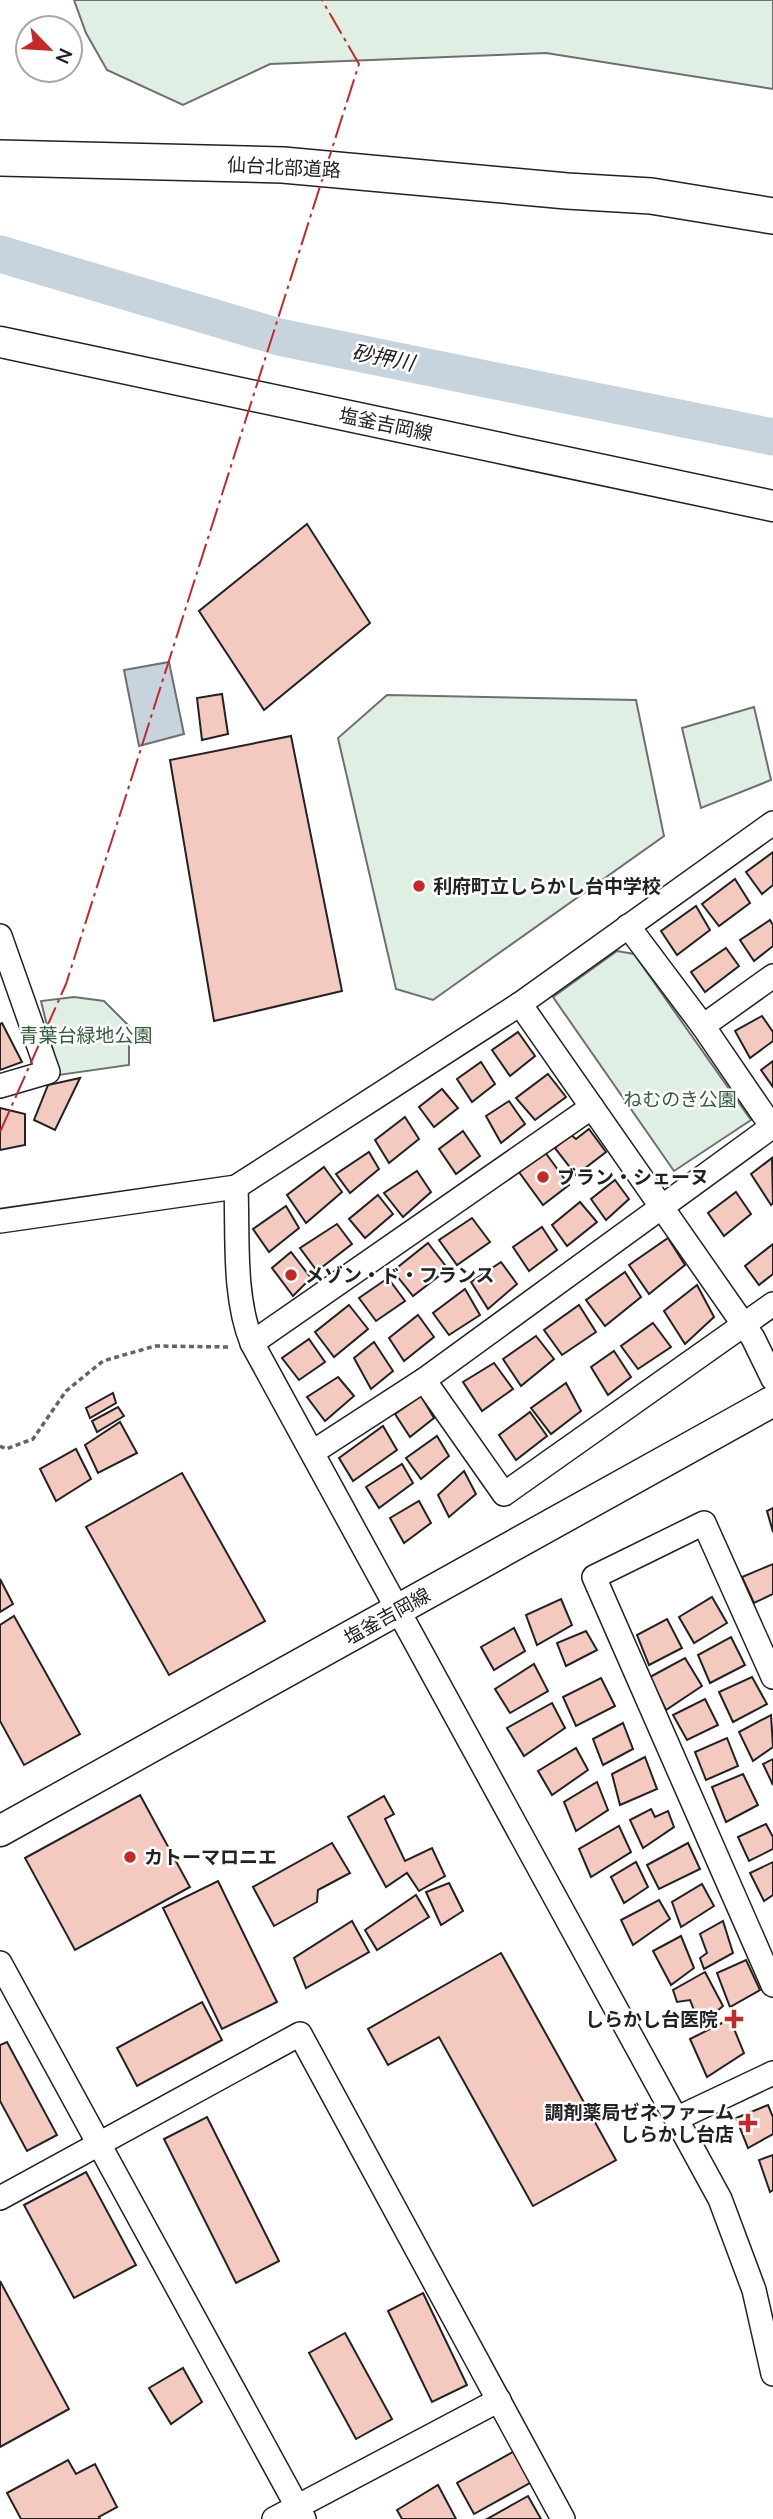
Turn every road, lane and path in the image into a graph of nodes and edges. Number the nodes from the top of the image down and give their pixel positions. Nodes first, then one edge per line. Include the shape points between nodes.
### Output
1 (0, 158) edge
2 (567, 191) junction
3 (773, 216) edge
4 (773, 237) edge
5 (0, 342) edge
6 (773, 506) edge
7 (773, 823) edge
8 (628, 926) junction
9 (0, 936) edge
10 (773, 976) edge
11 (520, 1004) junction
12 (703, 1026) junction
13 (0, 1086) edge
14 (592, 1107) junction
15 (772, 1126) edge
16 (236, 1187) junction
17 (662, 1207) junction
18 (0, 1221) edge
19 (773, 1304) edge
20 (748, 1332) junction
21 (244, 1350) junction
22 (773, 1379) edge
23 (424, 1380) junction
24 (773, 1401) edge
25 (0, 1446) edge
26 (313, 1452) junction
27 (399, 1609) junction
28 (773, 1677) edge
29 (0, 1831) edge
30 (0, 1963) edge
31 (773, 1985) edge
32 (773, 2073) edge
33 (678, 2118) junction
34 (100, 2143) junction
35 (0, 2198) edge
36 (773, 2374) edge
37 (499, 2400) junction
38 (301, 2513) edge
39 (274, 2519) edge
40 (564, 2519) edge

1 - 2 highway, 仙台北部道路 via 283,165
2 - 3 highway, 仙台北部道路 via 651,196
2 - 4 highway, 仙台北部道路
5 - 6 main road, 塩釜吉岡線
7 - 8 street
8 - 11 street
8 - 12 street
9 - 13 street via 48,1072
10 - 12 street
11 - 14 street
11 - 16 street
12 - 15 street
14 - 17 street
14 - 21 street
15 - 17 street
16 - 18 street
16 - 21 street
17 - 20 street
17 - 23 street
19 - 20 street
20 - 22 street
20 - 23 street via 504,1494
21 - 25 path via 229,1345 155,1346 103,1362 66,1391 33,1439 6,1449
21 - 26 street
23 - 26 street
24 - 27 main road, 塩釜吉岡線
26 - 27 street
27 - 29 main road, 塩釜吉岡線
27 - 33 street
28 - 31 street via 705,1523 594,1577
30 - 34 street
32 - 33 street
33 - 36 street via 725,2212 754,2290
34 - 35 street
34 - 37 street via 300,2034
34 - 38 street
37 - 38 street
37 - 40 street
38 - 39 street

